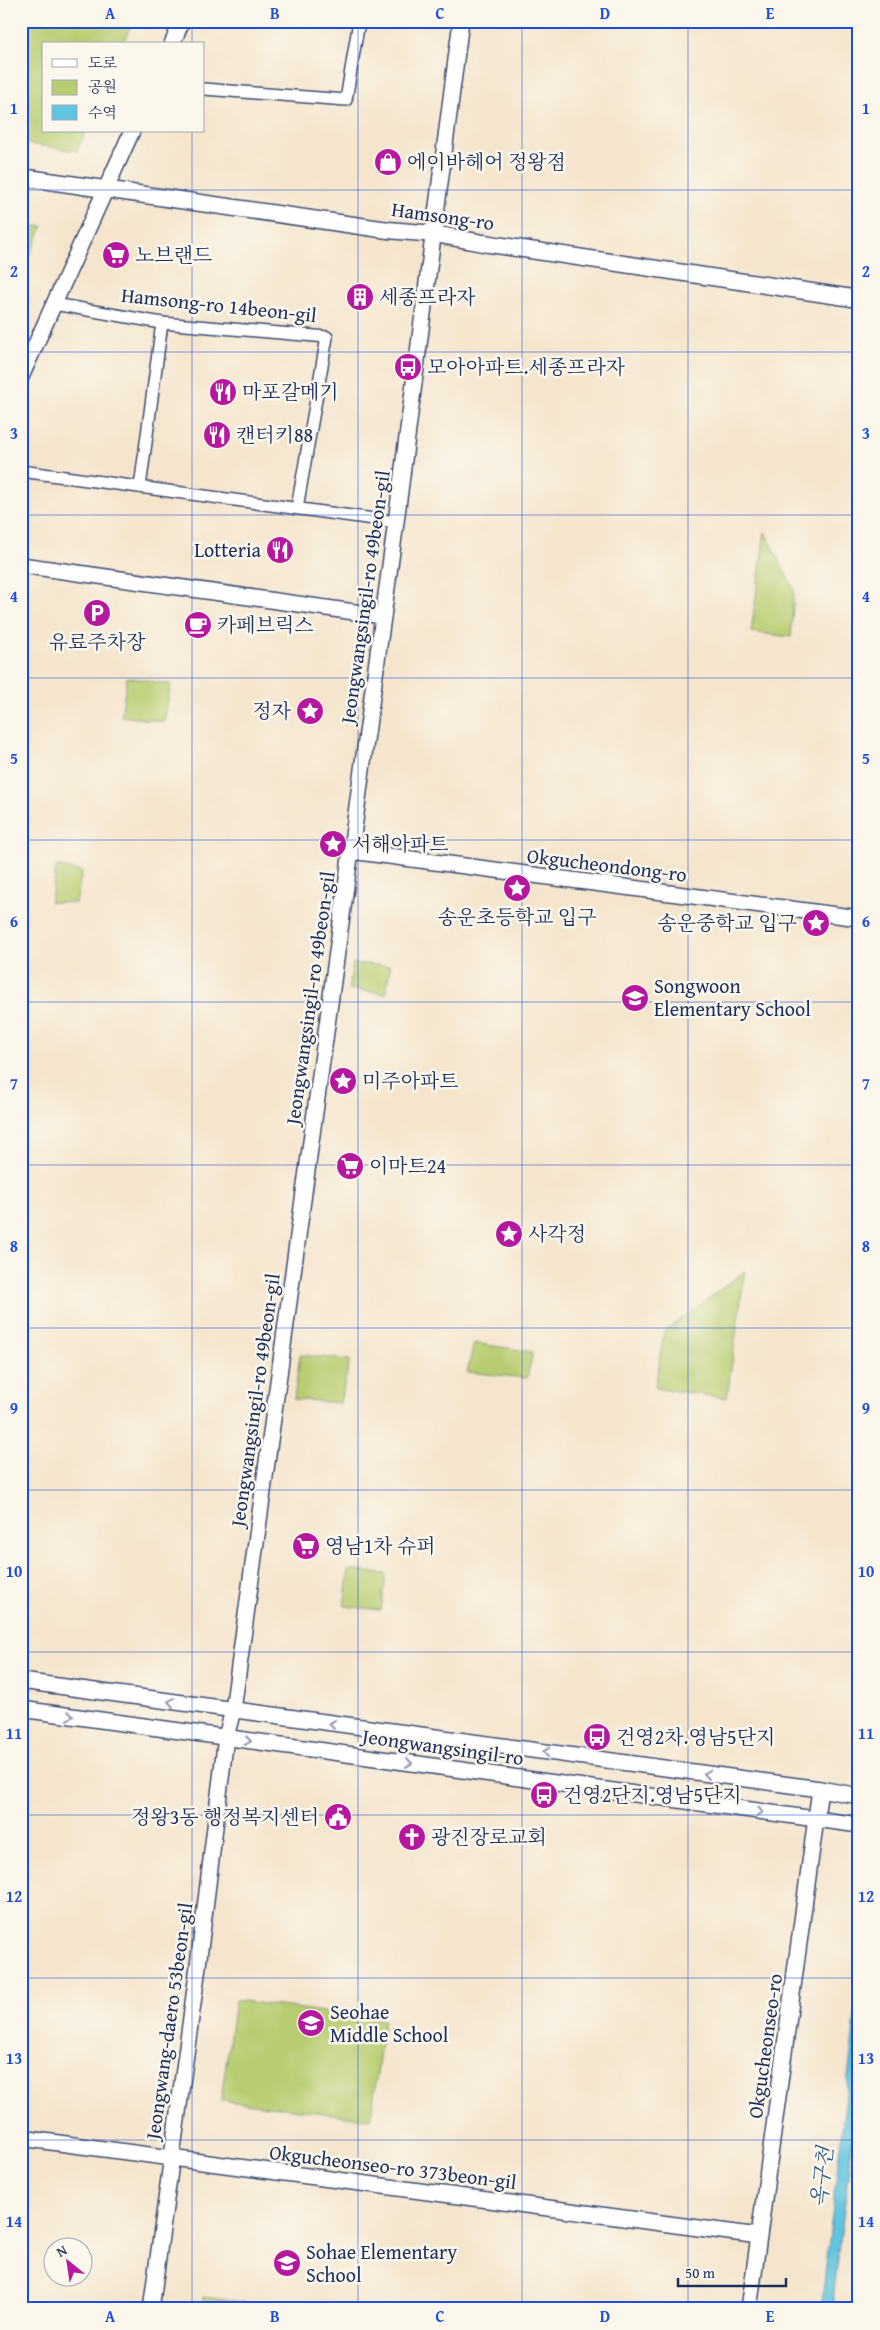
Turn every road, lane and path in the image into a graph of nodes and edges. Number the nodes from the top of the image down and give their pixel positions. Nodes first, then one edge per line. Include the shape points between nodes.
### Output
1 (182, 21) edge
2 (359, 21) edge
3 (461, 21) edge
4 (173, 42) edge
5 (205, 89) edge
6 (132, 132) edge
7 (21, 177) edge
8 (106, 190) junction
9 (435, 234) junction
10 (859, 299) edge
11 (54, 304) junction
12 (162, 323) junction
13 (21, 378) edge
14 (21, 471) edge
15 (140, 487) junction
16 (298, 508) junction
17 (396, 522) junction
18 (21, 565) edge
19 (383, 616) junction
20 (351, 852) junction
21 (859, 918) edge
22 (21, 1681) edge
23 (21, 1710) edge
24 (233, 1710) junction
25 (226, 1738) junction
26 (820, 1789) junction
27 (859, 1796) edge
28 (817, 1819) junction
29 (859, 1825) edge
30 (21, 2138) edge
31 (171, 2158) junction
32 (759, 2236) junction
33 (151, 2309) edge
34 (749, 2309) edge

1 - 4 street
2 - 5 street via 346,100
3 - 9 street, Jeongwangsingil-ro 49beon-gil
6 - 8 street
7 - 8 main road, Hamsong-ro
8 - 9 main road, Hamsong-ro
8 - 11 street
9 - 10 main road, Hamsong-ro
9 - 17 street, Jeongwangsingil-ro 49beon-gil
11 - 12 street, Hamsong-ro 14beon-gil
11 - 13 street
12 - 15 street
12 - 16 street, Hamsong-ro 14beon-gil via 327,337
14 - 15 street
15 - 16 street
16 - 17 street
17 - 19 street, Jeongwangsingil-ro 49beon-gil
18 - 19 street
19 - 20 street, Jeongwangsingil-ro 49beon-gil
20 - 21 street, Okgucheondong-ro
20 - 24 street, Jeongwangsingil-ro 49beon-gil
24 -> 22 street, Jeongwangsingil-ro
23 -> 25 street, Jeongwangsingil-ro
24 - 25 street, Jeongwangsingil-ro 49beon-gil
26 -> 24 street, Jeongwangsingil-ro
25 -> 28 street, Jeongwangsingil-ro
25 - 31 street, Jeongwang-daero 53beon-gil
26 - 27 street, Jeongwangsingil-ro
26 - 28 street, Okgucheonseo-ro
28 - 29 street, Jeongwangsingil-ro
28 - 32 street, Okgucheonseo-ro
30 - 31 street, Okgucheonseo-ro 373beon-gil
31 - 32 street, Okgucheonseo-ro 373beon-gil
31 - 33 street, Jeongwang-daero 53beon-gil
32 - 34 street, Okgucheonseo-ro

